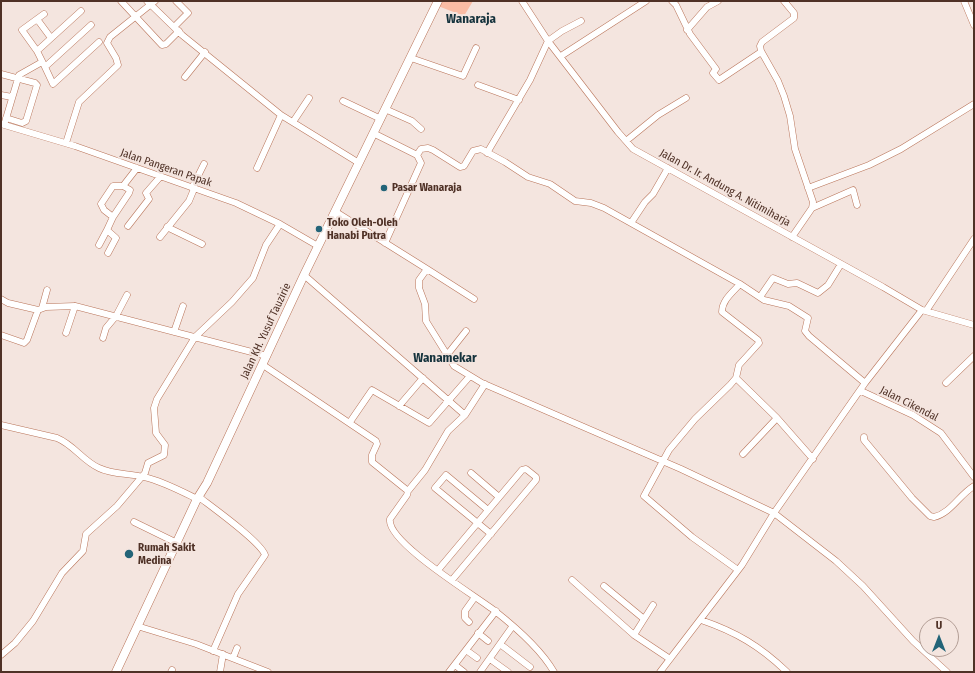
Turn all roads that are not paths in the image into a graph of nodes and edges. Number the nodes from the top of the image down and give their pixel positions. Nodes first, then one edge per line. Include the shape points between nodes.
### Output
1 (121, 1) edge
2 (176, 1) edge
3 (438, 1) edge
4 (522, 1) edge
5 (646, 1) edge
6 (672, 1) edge
7 (718, 1) edge
8 (784, 1) edge
9 (964, 1) edge
10 (151, 2) edge
11 (81, 11) dead end
12 (44, 14) dead end
13 (136, 17) junction
14 (37, 19) junction
15 (581, 20) dead end
16 (91, 25) dead end
17 (974, 25) edge
18 (176, 29) junction
19 (687, 30) junction
20 (51, 38) junction
21 (548, 41) junction
22 (99, 42) dead end
23 (476, 48) dead end
24 (37, 50) junction
25 (205, 52) junction
26 (761, 52) junction
27 (561, 56) junction
28 (411, 58) junction
29 (43, 64) junction
30 (1, 74) edge
31 (185, 77) dead end
32 (18, 79) junction
33 (478, 85) dead end
34 (1, 95) edge
35 (12, 97) junction
36 (309, 98) dead end
37 (686, 98) dead end
38 (518, 100) junction
39 (343, 102) dead end
40 (974, 104) edge
41 (386, 109) junction
42 (281, 115) junction
43 (6, 118) junction
44 (381, 119) junction
45 (293, 122) junction
46 (2, 125) edge
47 (421, 129) dead end
48 (373, 133) junction
49 (626, 141) junction
50 (66, 143) junction
51 (487, 153) junction
52 (417, 155) junction
53 (359, 163) junction
54 (204, 164) dead end
55 (137, 168) junction
56 (256, 168) dead end
57 (668, 168) junction
58 (160, 176) junction
59 (123, 186) junction
60 (193, 188) junction
61 (808, 188) junction
62 (857, 205) dead end
63 (812, 208) junction
64 (336, 212) junction
65 (113, 217) junction
66 (631, 223) junction
67 (280, 224) junction
68 (128, 226) dead end
69 (167, 227) junction
70 (107, 230) junction
71 (160, 237) dead end
72 (792, 237) junction
73 (974, 239) edge
74 (385, 243) junction
75 (202, 244) dead end
76 (99, 245) dead end
77 (318, 246) junction
78 (108, 252) dead end
79 (841, 264) junction
80 (427, 269) junction
81 (304, 275) junction
82 (740, 284) junction
83 (47, 290) dead end
84 (127, 296) dead end
85 (760, 297) junction
86 (1, 299) edge
87 (474, 299) dead end
88 (75, 306) junction
89 (183, 306) dead end
90 (40, 309) junction
91 (924, 311) junction
92 (116, 316) junction
93 (974, 325) edge
94 (466, 331) dead end
95 (174, 332) junction
96 (66, 333) dead end
97 (1, 335) edge
98 (195, 337) junction
99 (103, 338) dead end
100 (447, 355) junction
101 (267, 356) junction
102 (974, 356) edge
103 (263, 365) junction
104 (470, 376) junction
105 (423, 378) junction
106 (736, 378) junction
107 (865, 383) junction
108 (946, 383) dead end
109 (485, 384) junction
110 (861, 391) junction
111 (449, 401) junction
112 (399, 406) junction
113 (465, 415) junction
114 (777, 418) junction
115 (350, 422) junction
116 (1, 425) edge
117 (864, 437) dead end
118 (743, 454) dead end
119 (813, 459) junction
120 (663, 462) junction
121 (471, 473) dead end
122 (143, 476) junction
123 (974, 477) edge
124 (974, 486) edge
125 (408, 491) junction
126 (499, 497) junction
127 (198, 498) junction
128 (488, 510) junction
129 (774, 513) junction
130 (134, 522) dead end
131 (477, 523) junction
132 (491, 534) junction
133 (177, 543) junction
134 (438, 570) junction
135 (738, 570) junction
136 (452, 580) junction
137 (572, 580) dead end
138 (604, 586) dead end
139 (474, 597) junction
140 (653, 605) dead end
141 (496, 611) junction
142 (644, 620) junction
143 (701, 620) junction
144 (469, 622) dead end
145 (137, 626) junction
146 (512, 627) junction
147 (478, 633) junction
148 (634, 635) junction
149 (488, 641) dead end
150 (500, 644) junction
151 (237, 648) dead end
152 (466, 650) junction
153 (213, 651) junction
154 (223, 654) junction
155 (1, 655) edge
156 (233, 658) junction
157 (477, 658) dead end
158 (490, 659) junction
159 (670, 659) junction
160 (455, 665) junction
161 (530, 667) dead end
162 (116, 672) edge
163 (220, 672) edge
164 (268, 672) edge
165 (449, 672) edge
166 (464, 672) edge
167 (480, 672) edge
168 (508, 672) edge
169 (554, 672) edge
170 (660, 672) edge
171 (787, 672) edge
172 (947, 672) edge

1 - 13 street
2 - 18 street via 188,13
3 - 28 main road, Jalan KH. Yusuf Tauzirie
4 - 21 street, Jalan Dr. Ir. Andung A. Nitimiharja
5 - 27 street
6 - 19 street
7 - 19 street via 707,7
8 - 26 street via 794,13 794,18 762,42
9 - 17 street
10 - 13 street
10 - 18 street
11 - 20 street
12 - 14 street
13 - 18 street via 162,44 166,44
13 - 50 street via 107,42 118,65 79,102
14 - 20 street
14 - 24 street via 22,30
15 - 21 street
16 - 29 street
18 - 25 street
19 - 26 street via 716,69 713,74 719,80
20 - 24 street
21 - 27 street, Jalan Dr. Ir. Andung A. Nitimiharja
21 - 38 street
22 - 29 street via 53,84
23 - 28 street via 462,76
24 - 29 street
25 - 31 street
25 - 42 street
26 - 61 street via 784,96 795,150
27 - 49 street, Jalan Dr. Ir. Andung A. Nitimiharja
28 - 41 main road, Jalan KH. Yusuf Tauzirie
29 - 32 street via 22,72
30 - 32 street
32 - 35 street
32 - 43 street via 36,84 27,118 22,123
33 - 38 street
34 - 35 street
35 - 43 street
36 - 45 street
37 - 49 street via 658,115
38 - 51 street
39 - 44 street
40 - 61 street via 901,149 869,165
41 - 44 main road, Jalan KH. Yusuf Tauzirie
41 - 47 street via 412,121
42 - 45 street
42 - 56 street
43 - 46 street
44 - 48 main road, Jalan KH. Yusuf Tauzirie
45 - 53 street
46 - 50 street, Jalan Pangeran Papak
48 - 52 street
48 - 53 main road, Jalan KH. Yusuf Tauzirie
49 - 57 street, Jalan Dr. Ir. Andung A. Nitimiharja via 633,149
50 - 55 street, Jalan Pangeran Papak
51 - 52 street via 475,150 462,167 428,148 421,149
51 - 66 street via 528,177 550,184 575,201 597,205
52 - 74 street via 421,163
53 - 64 main road, Jalan KH. Yusuf Tauzirie
54 - 60 street
55 - 58 street, Jalan Pangeran Papak
55 - 59 street
57 - 66 street via 653,194
57 - 72 street, Jalan Dr. Ir. Andung A. Nitimiharja
58 - 60 street, Jalan Pangeran Papak
58 - 68 street via 146,193 149,199
59 - 65 street via 130,192
59 - 65 street via 113,186 101,204
60 - 67 street, Jalan Pangeran Papak via 236,203
60 - 69 street via 189,201
61 - 63 street via 813,202
62 - 63 street via 853,190
63 - 72 street
64 - 74 street
64 - 77 main road, Jalan KH. Yusuf Tauzirie
65 - 70 street
66 - 82 street
67 - 77 street, Jalan Pangeran Papak
67 - 98 street via 266,245 253,278
69 - 71 street
69 - 75 street
70 - 76 street
70 - 78 street via 116,238
72 - 79 street, Jalan Dr. Ir. Andung A. Nitimiharja
73 - 91 street
74 - 80 street
77 - 81 main road, Jalan KH. Yusuf Tauzirie
79 - 85 street via 828,285 820,292 772,278
79 - 91 street, Jalan Dr. Ir. Andung A. Nitimiharja
80 - 87 street
80 - 100 street via 419,280 418,288 425,304 425,317
81 - 101 main road, Jalan KH. Yusuf Tauzirie
81 - 105 street
82 - 85 street
82 - 106 street via 722,306 722,312 759,342 739,366
83 - 90 street
84 - 92 street
85 - 107 street via 771,303 789,306 808,317 805,331 809,336
86 - 90 street via 8,303
88 - 90 street
88 - 92 street
88 - 96 street
89 - 95 street
90 - 97 street via 24,343
91 - 93 street, Jalan Dr. Ir. Andung A. Nitimiharja
91 - 107 street
92 - 95 street
92 - 99 street via 106,328
94 - 100 street
95 - 98 street
98 - 101 street
98 - 122 street via 155,404 156,433 165,443 165,452 161,458 148,463
100 - 104 street via 454,366
101 - 103 main road, Jalan KH. Yusuf Tauzirie
102 - 108 street
103 - 115 street
103 - 127 main road, Jalan KH. Yusuf Tauzirie
104 - 109 street
104 - 111 street
105 - 111 street
105 - 112 street
106 - 114 street
106 - 120 street via 681,434
107 - 110 street
109 - 113 street
109 - 120 street
110 - 119 street
110 - 123 street, Jalan Cikendal via 913,415 941,433
111 - 112 street via 428,423
111 - 113 street
112 - 115 street via 372,390
113 - 125 street via 448,431 425,470
114 - 118 street
114 - 119 street
115 - 125 street via 377,442 372,458 374,464
116 - 122 street via 66,441 92,465 103,470
117 - 124 street via 904,489 934,518 943,514
119 - 129 street
120 - 129 street
120 - 135 street via 644,497 694,539
121 - 126 street
122 - 127 street
122 - 155 street via 117,506 86,534 82,552 64,570 28,628
125 - 134 street via 390,519 390,524 402,542
126 - 128 street
126 - 132 street via 524,469 536,477 534,483
127 - 133 main road, Jalan KH. Yusuf Tauzirie
127 - 153 street via 245,534 265,555 238,594
128 - 131 street
128 - 131 street via 446,475 435,488
129 - 135 street
129 - 172 street via 836,561 863,586 913,642
130 - 133 street
131 - 132 street
131 - 134 street
132 - 136 street
133 - 145 main road, Jalan KH. Yusuf Tauzirie
134 - 136 street
135 - 143 street
136 - 139 street
137 - 148 street
138 - 142 street
139 - 141 street
139 - 144 street via 465,611 465,618
140 - 142 street
141 - 146 street
141 - 147 street
142 - 148 street
143 - 159 street
143 - 171 street via 735,633 754,644
145 - 153 street
145 - 162 main road, Jalan KH. Yusuf Tauzirie
146 - 150 street
146 - 169 street via 541,652
147 - 149 street
147 - 152 street
148 - 159 street
150 - 158 street
150 - 161 street
151 - 156 street
152 - 157 street
152 - 160 street
153 - 154 street
154 - 156 street
154 - 163 street
156 - 164 street
158 - 167 street
158 - 168 street
159 - 170 street
160 - 165 street
160 - 166 street

